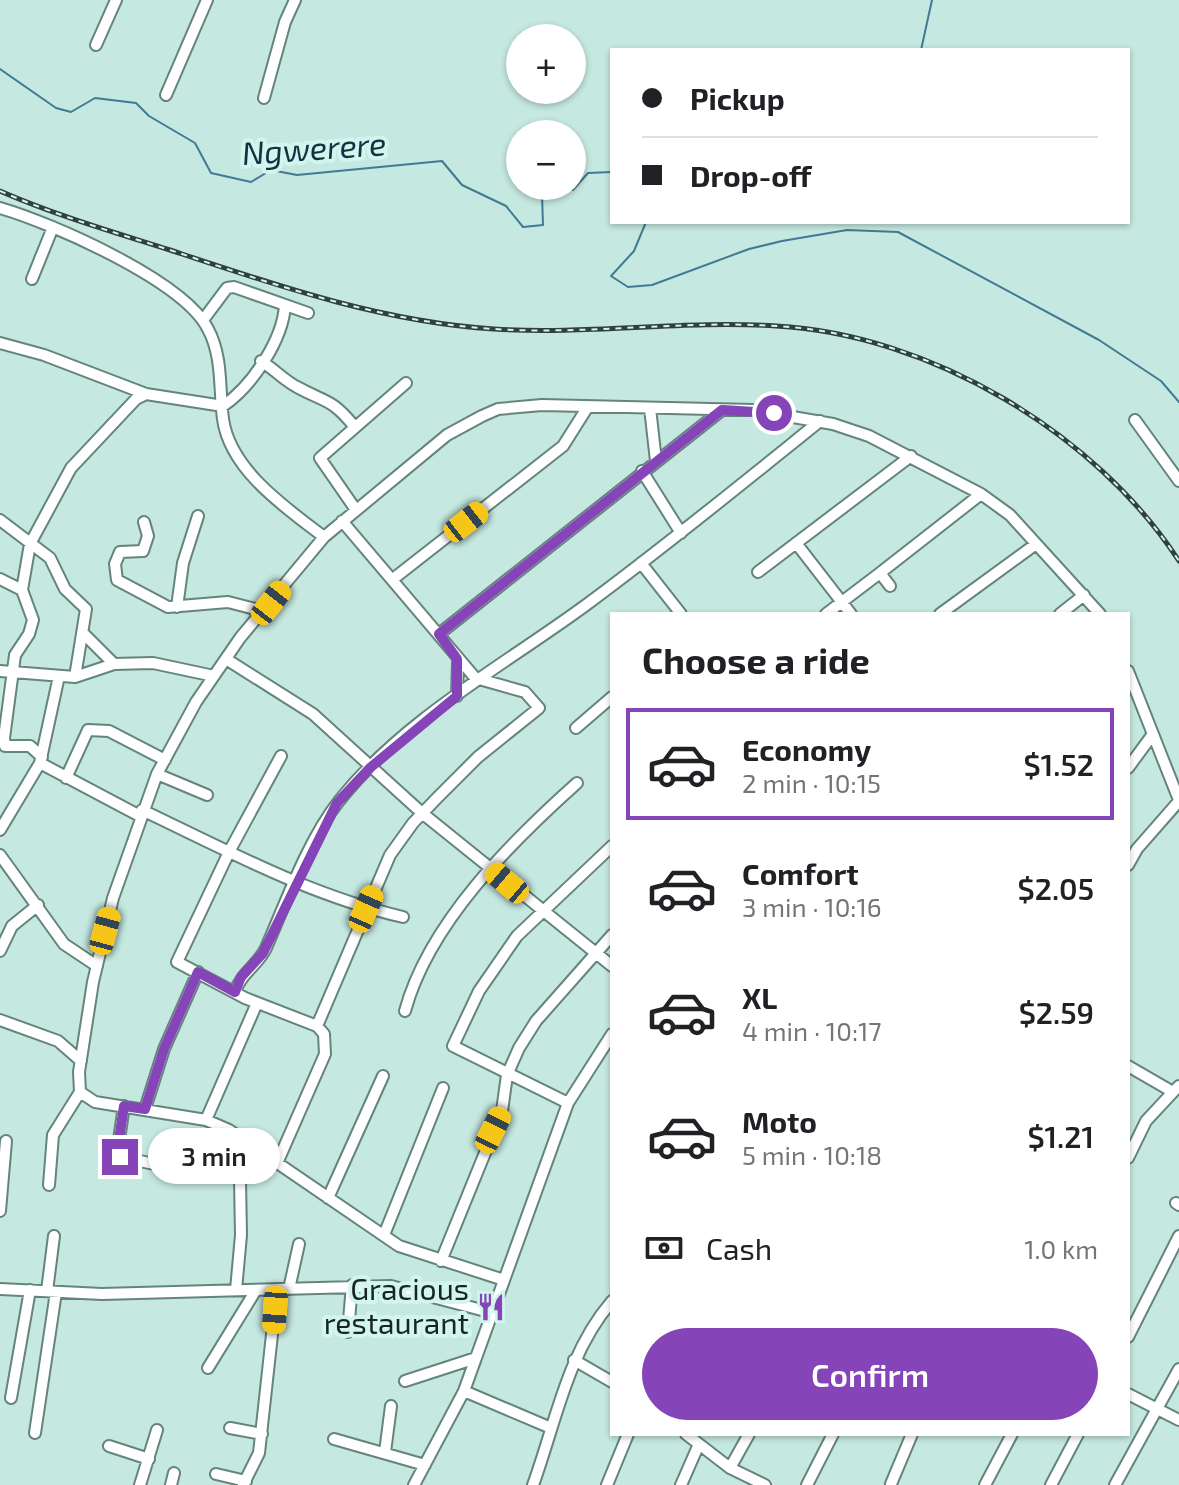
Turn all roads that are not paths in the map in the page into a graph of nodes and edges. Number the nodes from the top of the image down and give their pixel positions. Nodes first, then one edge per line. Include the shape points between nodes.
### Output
1 (116, 0) edge
2 (207, 0) edge
3 (295, 0) edge
4 (96, 45) dead end
5 (166, 95) dead end
6 (264, 98) dead end
7 (0, 208) edge
8 (53, 227) junction
9 (32, 279) dead end
10 (285, 305) junction
11 (308, 313) dead end
12 (203, 320) junction
13 (0, 343) edge
14 (261, 361) junction
15 (406, 383) dead end
16 (146, 394) junction
17 (223, 406) junction
18 (587, 408) junction
19 (650, 408) junction
20 (722, 410) junction
21 (1135, 420) dead end
22 (820, 421) junction
23 (354, 426) junction
24 (911, 456) junction
25 (656, 461) junction
26 (642, 471) junction
27 (1179, 481) edge
28 (981, 494) junction
29 (356, 510) junction
30 (198, 516) dead end
31 (0, 520) edge
32 (342, 521) junction
33 (144, 522) dead end
34 (681, 533) junction
35 (324, 537) junction
36 (796, 543) junction
37 (30, 544) junction
38 (1036, 544) junction
39 (641, 563) junction
40 (758, 572) dead end
41 (880, 573) junction
42 (0, 579) edge
43 (393, 579) junction
44 (890, 586) dead end
45 (22, 590) junction
46 (1084, 595) junction
47 (841, 602) junction
48 (177, 607) junction
49 (263, 611) junction
50 (679, 612) edge
51 (828, 612) edge
52 (849, 612) edge
53 (943, 612) edge
54 (1063, 612) edge
55 (1098, 612) edge
56 (83, 633) junction
57 (439, 634) junction
58 (226, 659) junction
59 (457, 659) junction
60 (114, 664) junction
61 (0, 671) edge
62 (13, 672) junction
63 (59, 676) junction
64 (214, 676) junction
65 (1130, 676) edge
66 (75, 677) junction
67 (478, 680) junction
68 (457, 696) junction
69 (610, 699) edge
70 (576, 728) dead end
71 (1153, 734) junction
72 (281, 756) dead end
73 (41, 760) junction
74 (165, 760) junction
75 (1130, 765) edge
76 (371, 767) junction
77 (157, 774) junction
78 (66, 778) junction
79 (1175, 778) edge
80 (577, 783) dead end
81 (207, 795) dead end
82 (1179, 800) edge
83 (141, 813) junction
84 (422, 813) junction
85 (0, 830) edge
86 (610, 848) edge
87 (229, 852) junction
88 (0, 855) edge
89 (1130, 861) edge
90 (490, 869) junction
91 (295, 883) junction
92 (38, 905) junction
93 (366, 909) junction
94 (542, 912) junction
95 (403, 917) dead end
96 (610, 937) edge
97 (0, 951) edge
98 (594, 952) junction
99 (610, 964) edge
100 (97, 966) junction
101 (198, 972) junction
102 (235, 992) junction
103 (257, 1003) junction
104 (405, 1011) dead end
105 (0, 1020) edge
106 (317, 1026) junction
107 (610, 1037) edge
108 (81, 1061) junction
109 (1130, 1067) edge
110 (507, 1075) junction
111 (383, 1076) dead end
112 (443, 1088) dead end
113 (1176, 1089) edge
114 (80, 1092) junction
115 (568, 1103) junction
116 (124, 1106) junction
117 (145, 1109) junction
118 (206, 1120) junction
119 (6, 1141) dead end
120 (261, 1151) junction
121 (1130, 1154) edge
122 (278, 1161) junction
123 (164, 1166) dead end
124 (49, 1185) dead end
125 (328, 1198) junction
126 (0, 1211) edge
127 (384, 1235) junction
128 (54, 1236) dead end
129 (1179, 1236) edge
130 (299, 1244) dead end
131 (441, 1261) junction
132 (504, 1280) junction
133 (352, 1285) junction
134 (0, 1289) edge
135 (277, 1289) junction
136 (289, 1289) junction
137 (30, 1290) junction
138 (236, 1290) junction
139 (256, 1290) junction
140 (51, 1292) junction
141 (610, 1303) edge
142 (493, 1313) junction
143 (348, 1332) dead end
144 (1130, 1333) edge
145 (476, 1358) junction
146 (574, 1360) junction
147 (208, 1368) dead end
148 (1179, 1369) edge
149 (405, 1381) dead end
150 (610, 1381) edge
151 (464, 1391) junction
152 (1130, 1395) edge
153 (11, 1398) dead end
154 (391, 1406) dead end
155 (1158, 1410) junction
156 (1179, 1420) edge
157 (230, 1428) dead end
158 (551, 1428) junction
159 (157, 1430) dead end
160 (35, 1433) dead end
161 (262, 1434) junction
162 (627, 1436) edge
163 (689, 1436) edge
164 (748, 1436) edge
165 (832, 1436) edge
166 (911, 1436) edge
167 (1011, 1436) edge
168 (1077, 1436) edge
169 (334, 1439) dead end
170 (699, 1444) junction
171 (109, 1446) dead end
172 (385, 1452) junction
173 (149, 1459) junction
174 (425, 1465) junction
175 (730, 1468) junction
176 (174, 1473) dead end
177 (216, 1474) dead end
178 (244, 1483) edge
179 (891, 1484) edge
180 (140, 1485) edge
181 (171, 1485) edge
182 (414, 1485) edge
183 (533, 1485) edge
184 (607, 1485) edge
185 (681, 1485) edge
186 (765, 1485) edge
187 (807, 1485) edge
188 (985, 1485) edge
189 (1051, 1485) edge
190 (1115, 1485) edge

1 - 4 street
2 - 5 street
3 - 6 street
7 - 8 street
8 - 9 street
8 - 12 street via 177,293
10 - 11 street
10 - 12 street via 227,288
10 - 14 street via 283,325
12 - 17 street via 214,342
13 - 16 street
14 - 17 street via 236,397
14 - 23 street via 293,385 336,403
15 - 23 street
16 - 17 street
16 - 37 street via 71,468
17 - 35 street via 233,450 261,483
18 - 19 street
18 - 29 street via 542,405 482,416 447,435
18 - 43 street via 563,446
19 - 20 street
19 - 25 street
20 - 22 street
20 - 25 street
21 - 27 street
22 - 24 street
22 - 34 street
23 - 29 street via 320,458
24 - 28 street
24 - 36 street
25 - 26 street
26 - 34 street
26 - 57 street
28 - 38 street
28 - 41 street
29 - 32 street
30 - 48 street via 183,563
31 - 37 street
32 - 35 street
32 - 43 street
33 - 48 street via 148,536 143,551 120,552 117,580 160,605
34 - 39 street
35 - 49 street
36 - 40 street
36 - 47 street
37 - 45 street
37 - 56 street via 50,558 65,589 86,609
38 - 46 street
38 - 53 street
39 - 50 street
39 - 67 street
41 - 44 street
41 - 47 street
42 - 45 street
43 - 57 street
45 - 62 street via 33,620 15,655
46 - 54 street
46 - 55 street
47 - 51 street
47 - 52 street
48 - 49 street via 228,602
49 - 58 street
56 - 60 street
56 - 66 street
57 - 59 street
58 - 64 street
58 - 76 street via 313,714
59 - 67 street
59 - 68 street
60 - 64 street via 153,663
60 - 66 street
61 - 62 street
62 - 63 street
62 - 73 street via 5,746 30,746
63 - 66 street
63 - 73 street
64 - 74 street
65 - 71 street
67 - 68 street
67 - 84 street via 525,692 539,708 478,757
68 - 76 street
69 - 70 street
71 - 75 street
71 - 79 street
72 - 87 street
73 - 78 street
73 - 85 street
74 - 77 street
74 - 78 street via 109,731 88,730
76 - 84 street
76 - 91 street via 337,803
77 - 81 street
77 - 83 street
78 - 83 street
79 - 82 street
80 - 90 street
82 - 89 street
83 - 87 street
83 - 100 street
84 - 90 street
84 - 93 street via 390,855
86 - 94 street
87 - 91 street
87 - 101 street via 177,962
88 - 92 street
90 - 94 street
90 - 104 street via 441,936
91 - 93 street
91 - 102 street via 263,953
92 - 97 street via 12,926
92 - 100 street via 64,944
93 - 95 street
93 - 106 street
94 - 98 street
94 - 110 street via 517,936 479,991 453,1046
96 - 98 street
98 - 99 street
98 - 110 street via 536,1021
100 - 108 street
101 - 102 street
101 - 117 street
102 - 103 street
103 - 106 street
103 - 118 street
105 - 108 street via 58,1041
106 - 122 street via 324,1034 325,1054
107 - 115 street
108 - 114 street
109 - 113 street
110 - 115 street
110 - 131 street via 502,1111
111 - 125 street
112 - 127 street
113 - 121 street via 1146,1121
114 - 116 street via 95,1102
114 - 124 street via 53,1135
115 - 132 street
116 - 117 street
116 - 123 street via 117,1153
117 - 118 street
118 - 120 street
119 - 126 street
120 - 122 street
120 - 138 street via 240,1180
122 - 125 street
125 - 127 street
127 - 131 street
128 - 140 street
129 - 144 street
130 - 136 street
131 - 132 street
132 - 142 street
133 - 136 street
133 - 142 street via 391,1286
133 - 143 street
134 - 137 street
135 - 136 street
135 - 139 street
135 - 161 street
137 - 140 street
137 - 153 street
138 - 139 street
138 - 140 street
139 - 147 street
140 - 160 street
141 - 146 street via 591,1325
142 - 145 street
145 - 149 street
145 - 151 street
146 - 150 street
146 - 158 street
148 - 155 street
151 - 158 street
151 - 174 street
152 - 155 street
154 - 172 street
155 - 156 street
155 - 190 street
157 - 161 street
158 - 183 street
159 - 173 street
161 - 178 street via 256,1464
162 - 184 street
163 - 170 street
164 - 175 street
165 - 187 street
166 - 179 street
167 - 188 street
168 - 189 street
169 - 172 street
170 - 175 street
170 - 185 street
171 - 173 street
172 - 174 street
173 - 180 street
174 - 182 street
175 - 186 street
176 - 181 street
177 - 178 street

